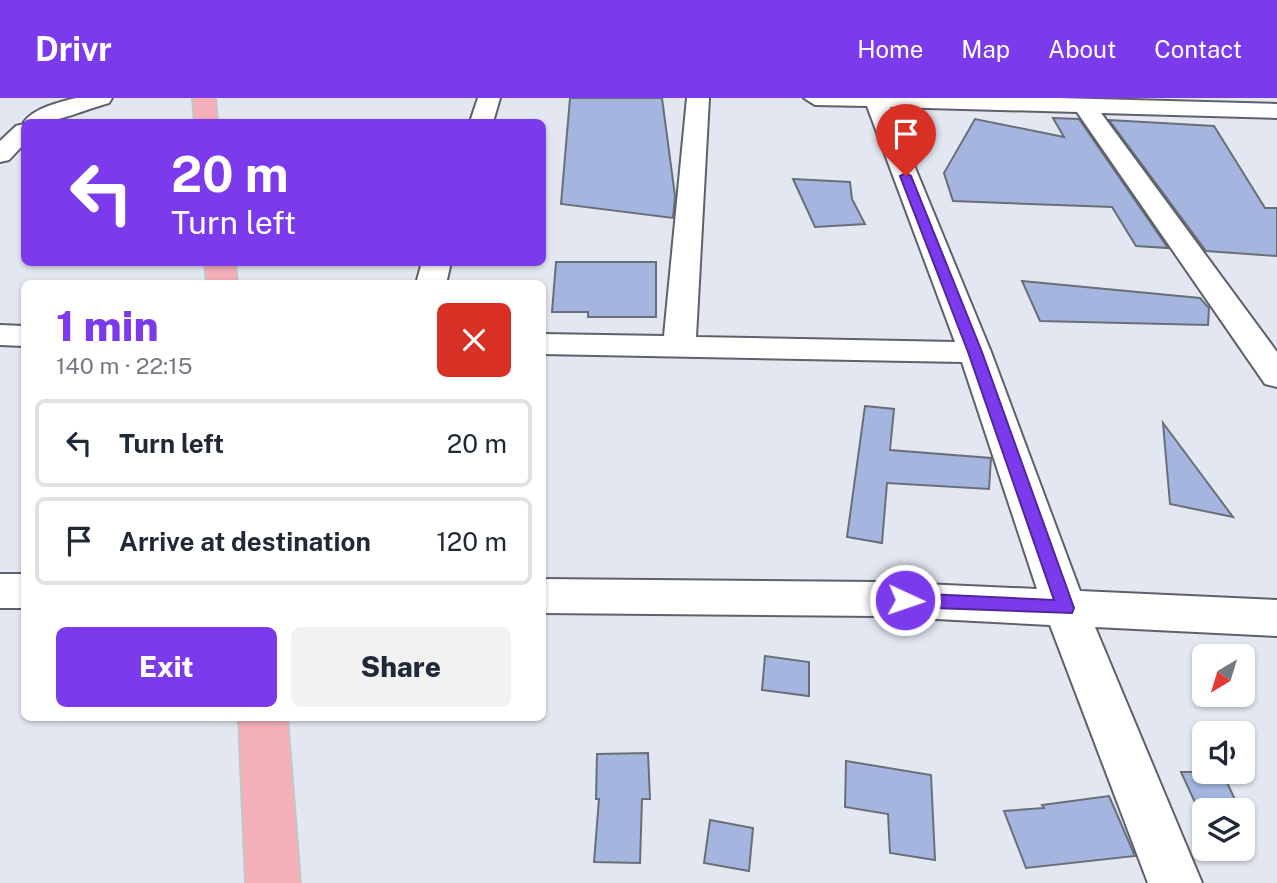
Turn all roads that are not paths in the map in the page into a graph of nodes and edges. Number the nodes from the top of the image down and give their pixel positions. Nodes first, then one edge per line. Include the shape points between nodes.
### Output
1 (101, 98) edge
2 (204, 98) edge
3 (489, 98) edge
4 (698, 98) edge
5 (815, 98) edge
6 (876, 101) junction
7 (1086, 108) junction
8 (1277, 111) edge
9 (42, 119) edge
10 (206, 119) edge
11 (483, 119) edge
12 (21, 134) edge
13 (0, 155) edge
14 (0, 335) edge
15 (21, 336) edge
16 (546, 344) edge
17 (679, 345) junction
18 (975, 352) junction
19 (1277, 376) edge
20 (0, 591) edge
21 (21, 591) edge
22 (546, 596) edge
23 (1065, 608) junction
24 (1277, 618) edge
25 (263, 721) edge
26 (273, 883) edge
27 (1175, 883) edge

1 - 9 street
2 - 10 highway
3 - 11 street
4 - 17 street
5 - 6 street
6 - 7 street
6 - 18 street
7 - 8 street
7 - 19 street
12 - 13 street
14 - 15 street
16 - 17 street
17 - 18 street
18 - 23 street
20 - 21 street
22 - 23 street via 878,599
23 - 24 street
23 - 27 street
25 - 26 highway

